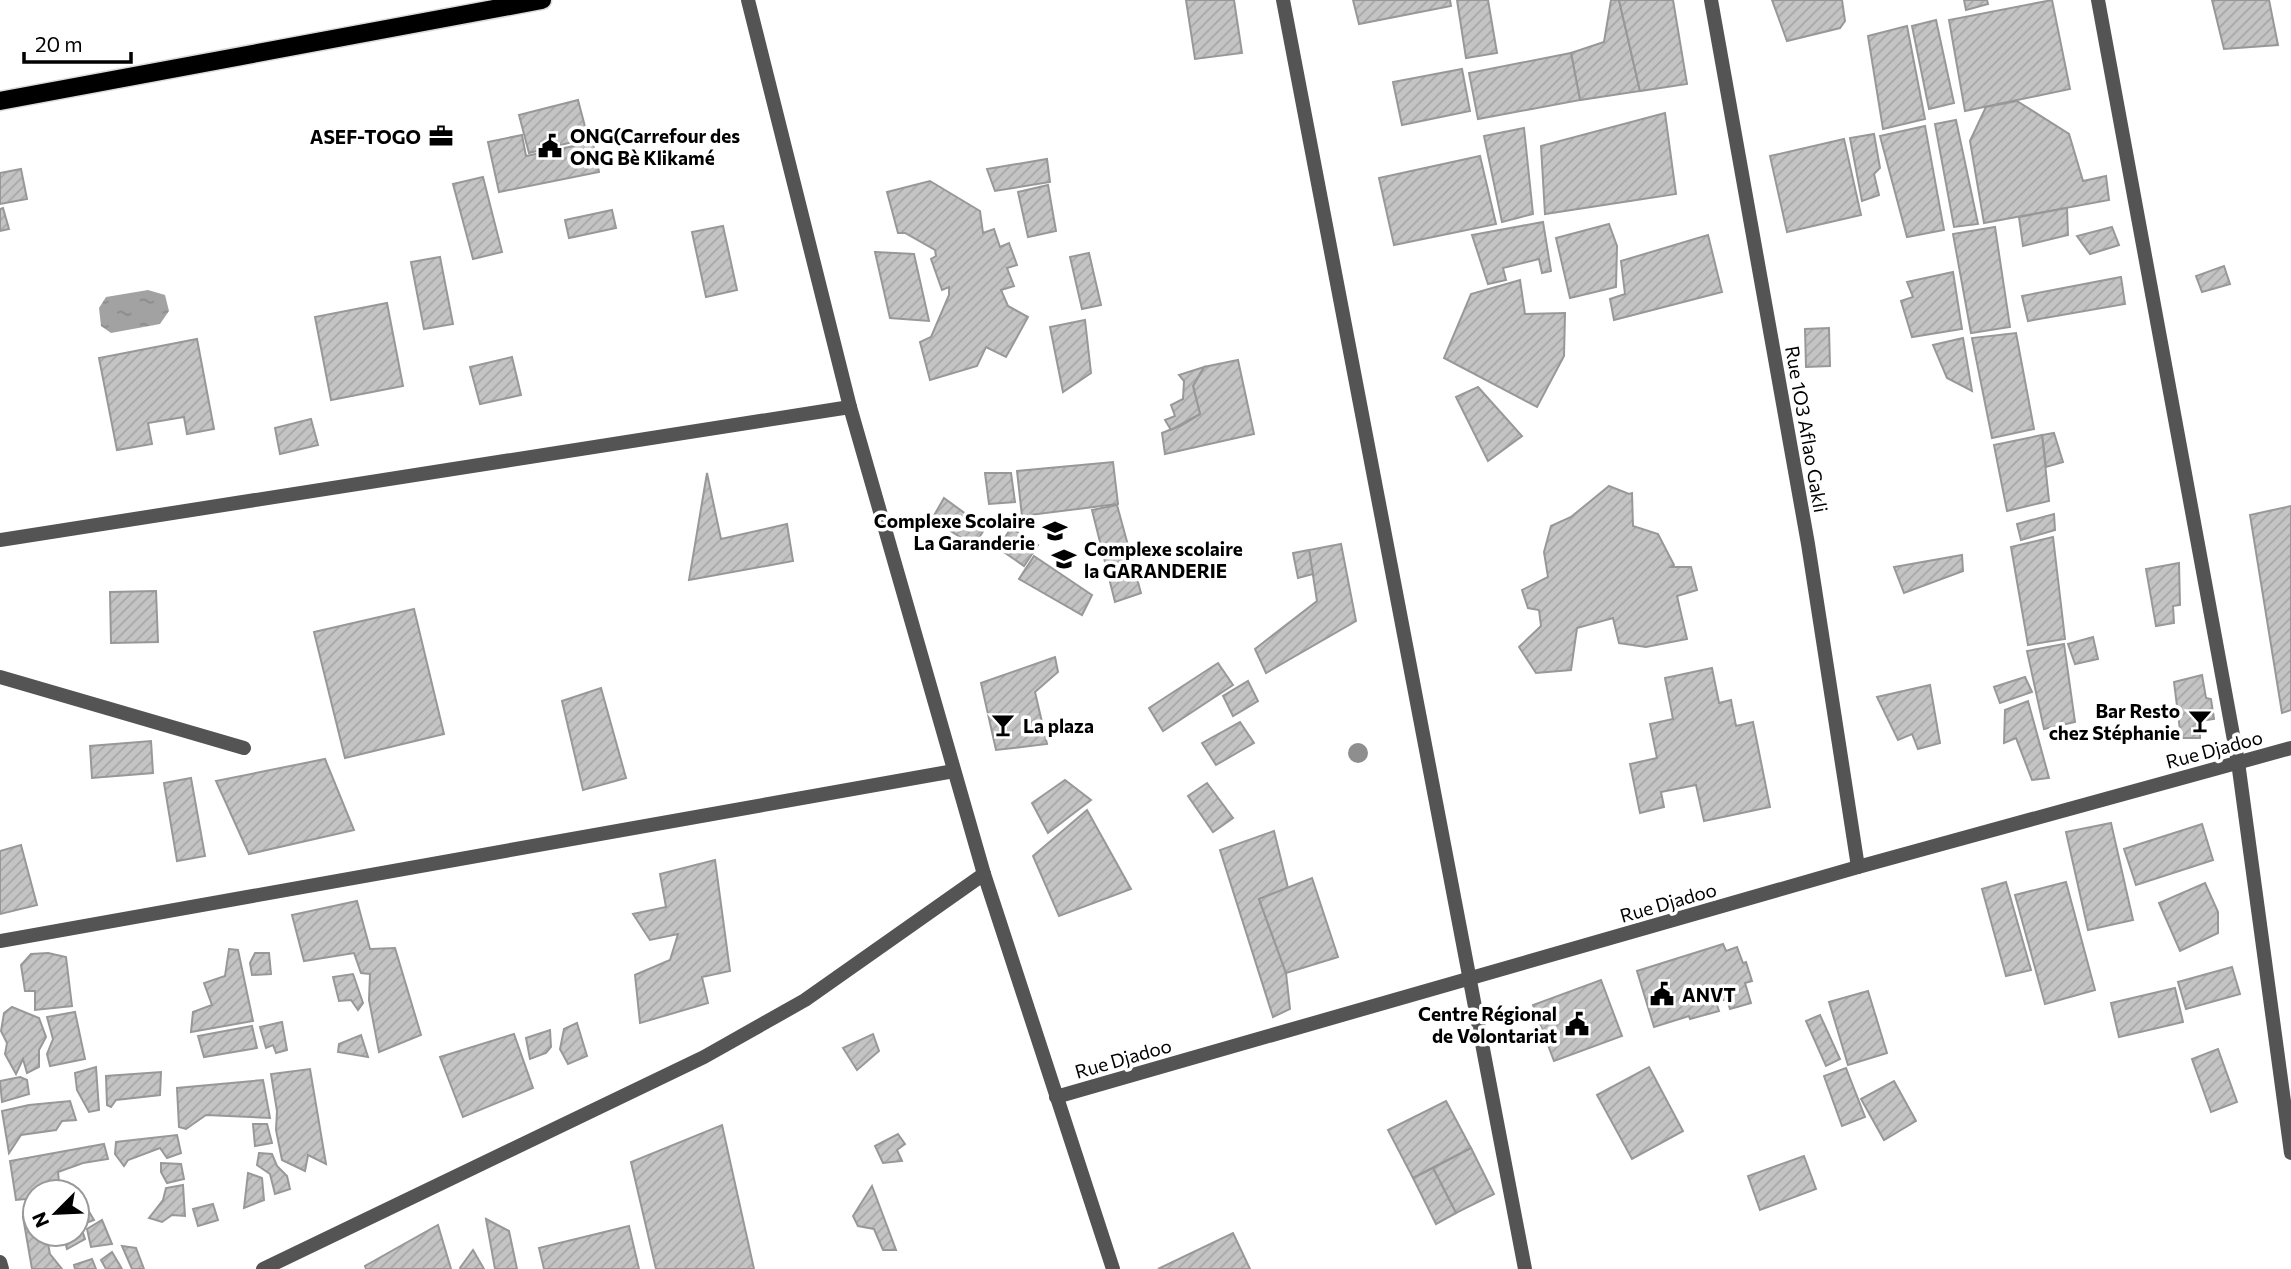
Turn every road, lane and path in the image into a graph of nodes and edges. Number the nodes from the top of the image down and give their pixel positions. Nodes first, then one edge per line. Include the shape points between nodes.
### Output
1 (542, 0) edge
2 (748, 0) edge
3 (1283, 0) edge
4 (1711, 0) edge
5 (2098, 0) edge
6 (0, 101) edge
7 (850, 407) junction
8 (0, 540) edge
9 (0, 677) edge
10 (244, 748) dead end
11 (2291, 748) edge
12 (2238, 762) junction
13 (954, 771) junction
14 (1858, 867) junction
15 (984, 874) junction
16 (0, 941) edge
17 (1469, 978) junction
18 (1056, 1097) junction
19 (2291, 1153) edge
20 (0, 1262) edge
21 (2, 1269) edge
22 (263, 1269) edge
23 (1112, 1269) edge
24 (1525, 1269) edge

1 - 6 main road
2 - 7 street
3 - 17 street
4 - 14 street, Rue 1O3 Aflao Gakli via 1808,544
5 - 12 street
7 - 8 street
7 - 13 street
9 - 10 street
11 - 12 street, Rue Djadoo
12 - 14 street, Rue Djadoo
12 - 19 street
13 - 15 street
13 - 16 street
14 - 17 street, Rue Djadoo
15 - 18 street
15 - 22 street via 805,1000 704,1058
17 - 18 street, Rue Djadoo
17 - 24 street
18 - 23 street
20 - 21 street

